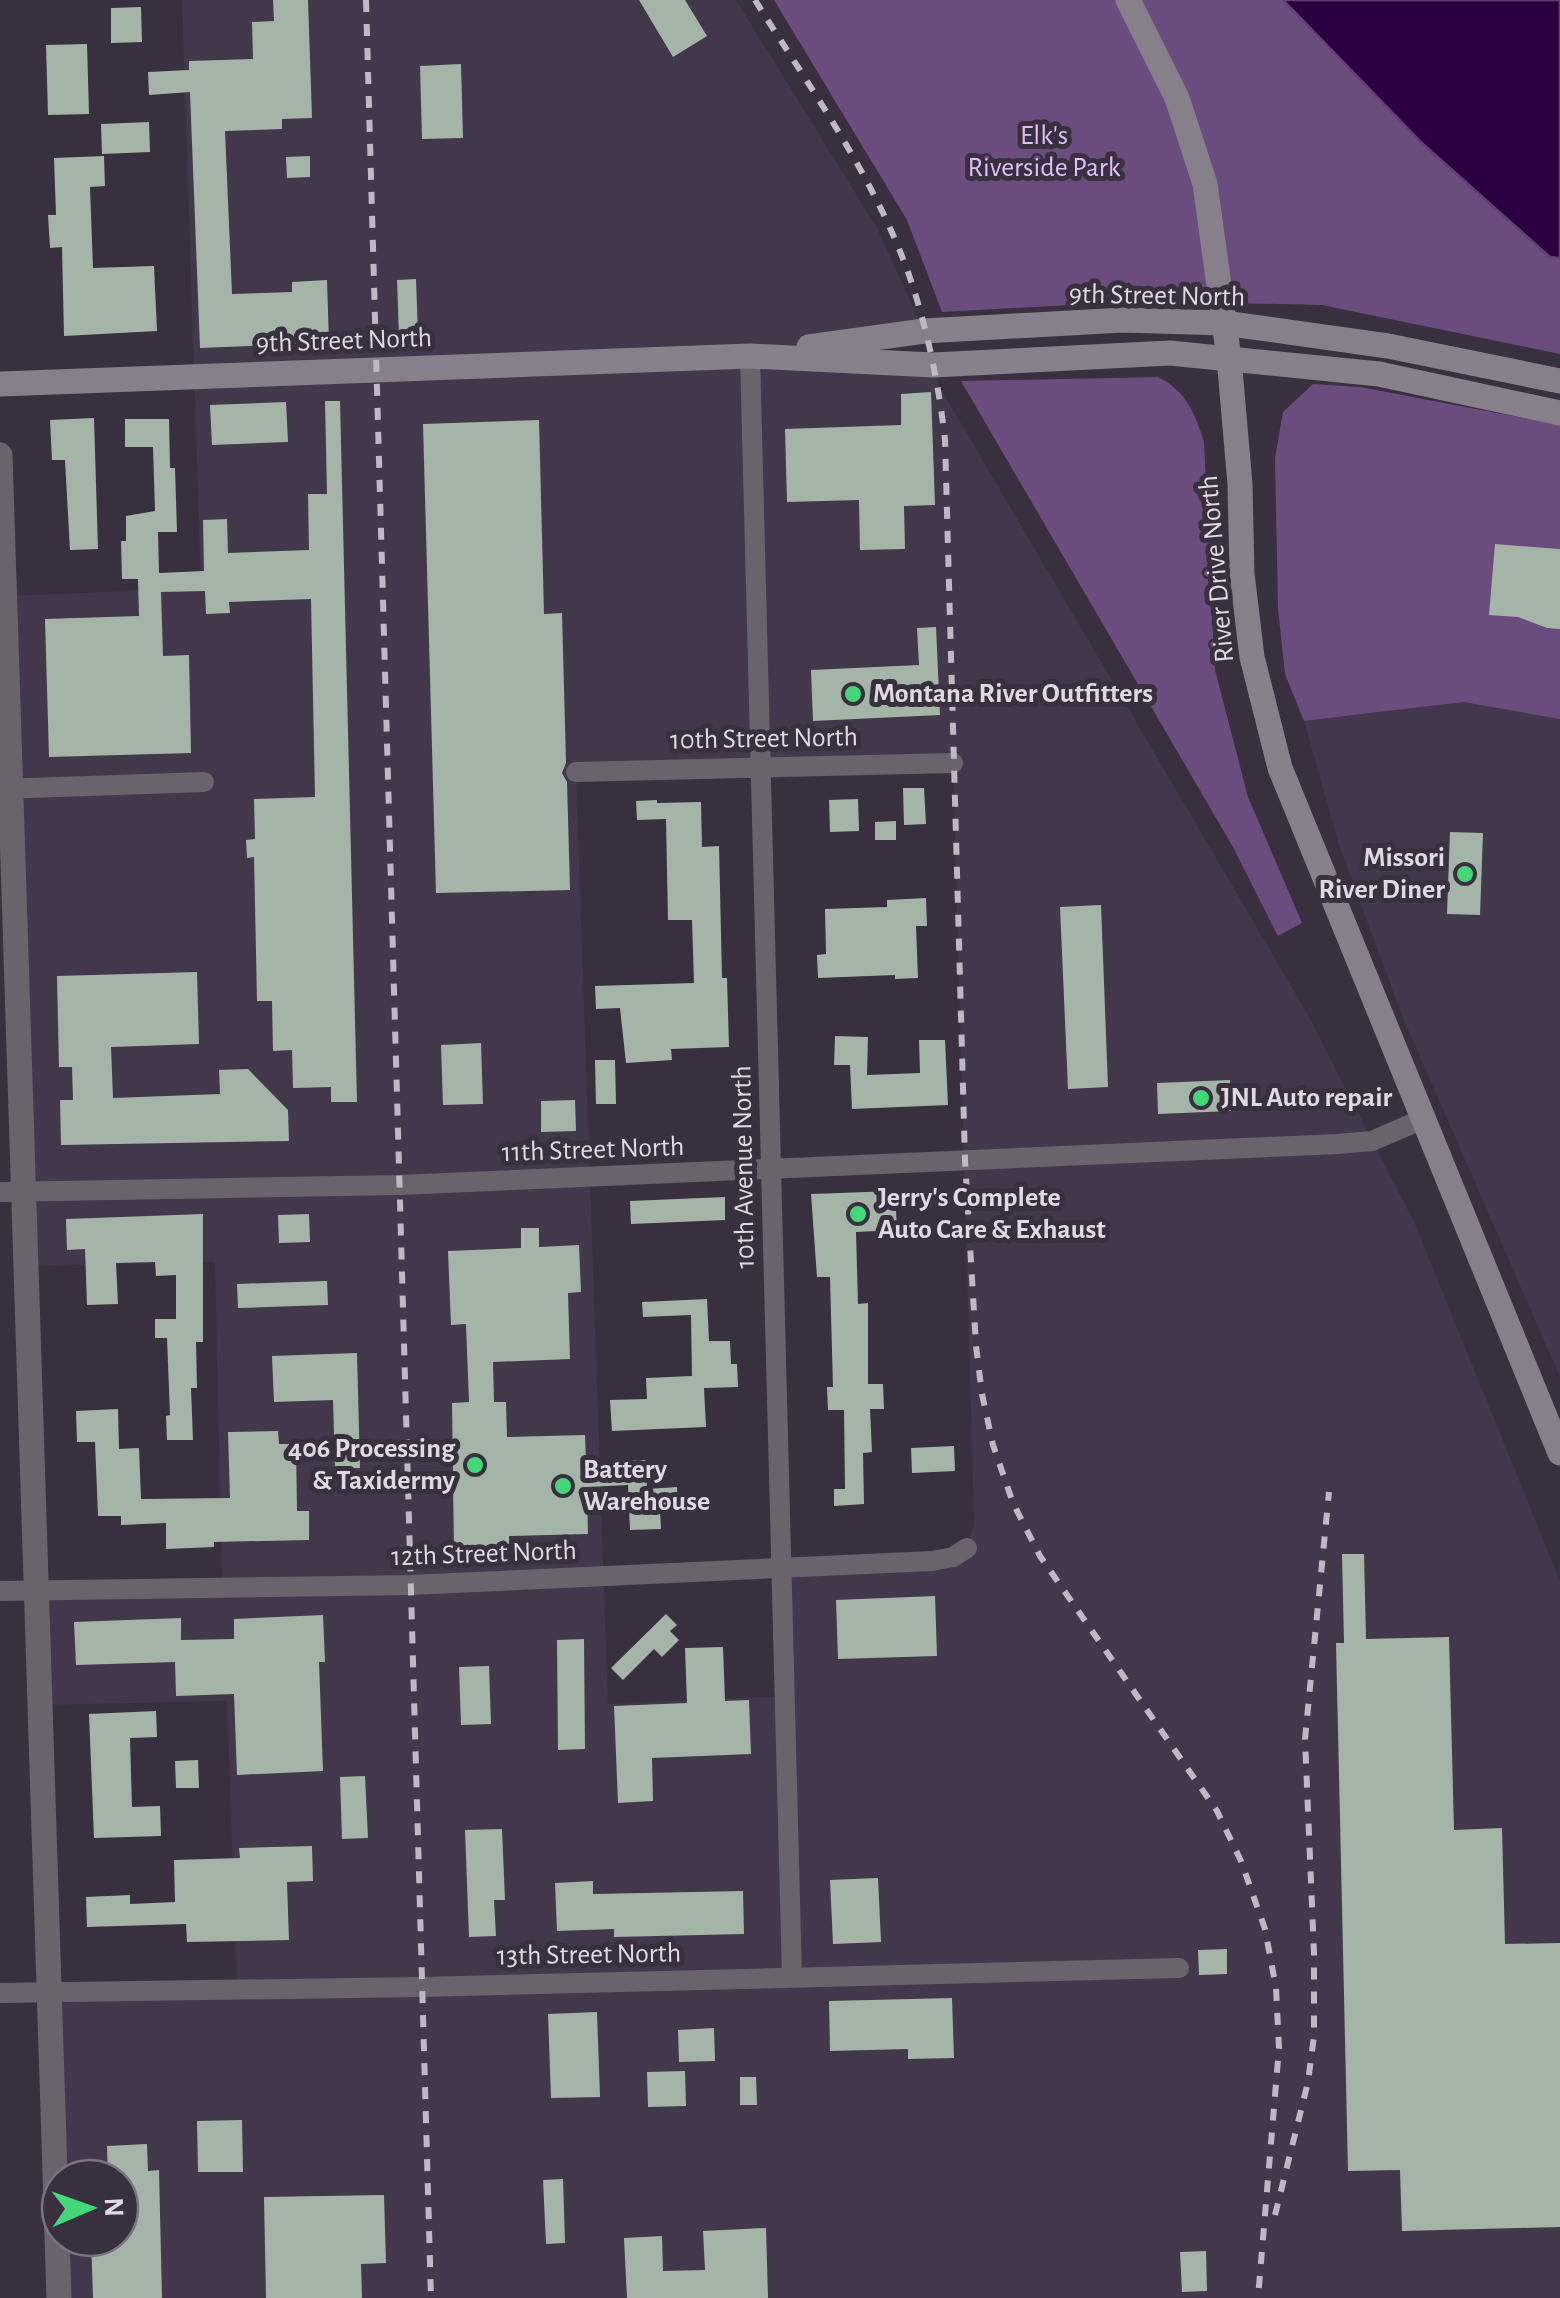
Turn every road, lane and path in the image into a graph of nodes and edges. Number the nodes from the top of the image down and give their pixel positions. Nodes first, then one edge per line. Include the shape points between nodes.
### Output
1 (1128, 0) edge
2 (1224, 323) junction
3 (750, 356) junction
4 (1228, 358) junction
5 (1560, 381) edge
6 (0, 384) edge
7 (1560, 412) edge
8 (0, 455) edge
9 (953, 763) dead end
10 (763, 765) junction
11 (576, 772) dead end
12 (204, 782) dead end
13 (6, 789) edge
14 (1424, 1119) junction
15 (772, 1170) junction
16 (13, 1192) edge
17 (1560, 1453) edge
18 (968, 1548) dead end
19 (782, 1569) junction
20 (34, 1590) junction
21 (0, 1591) edge
22 (1179, 1968) dead end
23 (792, 1977) junction
24 (50, 1992) junction
25 (0, 1993) edge
26 (59, 2298) edge

1 - 2 main road, River Drive North via 1177,98 1206,184
2 - 3 main road, 9th Street North via 1124,320 924,331
2 - 4 main road, River Drive North
2 - 5 main road, 9th Street North via 1388,346
3 - 4 main road, 9th Street North via 933,365 1170,354
3 - 6 main road, 9th Street North
3 - 10 street, 10th Avenue North
4 - 7 main road, 9th Street North via 1379,374
4 - 14 main road, River Drive North via 1252,657 1280,768
8 - 13 street
9 - 10 street, 10th Street North
10 - 11 street, 10th Street North
10 - 15 street, 10th Avenue North
12 - 13 street
13 - 16 street
14 - 15 street, 11th Street North via 1372,1141 1338,1144
14 - 17 main road, River Drive North
15 - 16 street, 11th Street North
15 - 19 street, 10th Avenue North
16 - 20 street
18 - 19 street, 12th Street North via 932,1561
19 - 20 street, 12th Street North via 410,1585
19 - 23 street, 10th Avenue North
20 - 21 street, 12th Street North
20 - 24 street
22 - 23 street, 13th Street North
23 - 24 street, 13th Street North
24 - 25 street, 13th Street North
24 - 26 street

